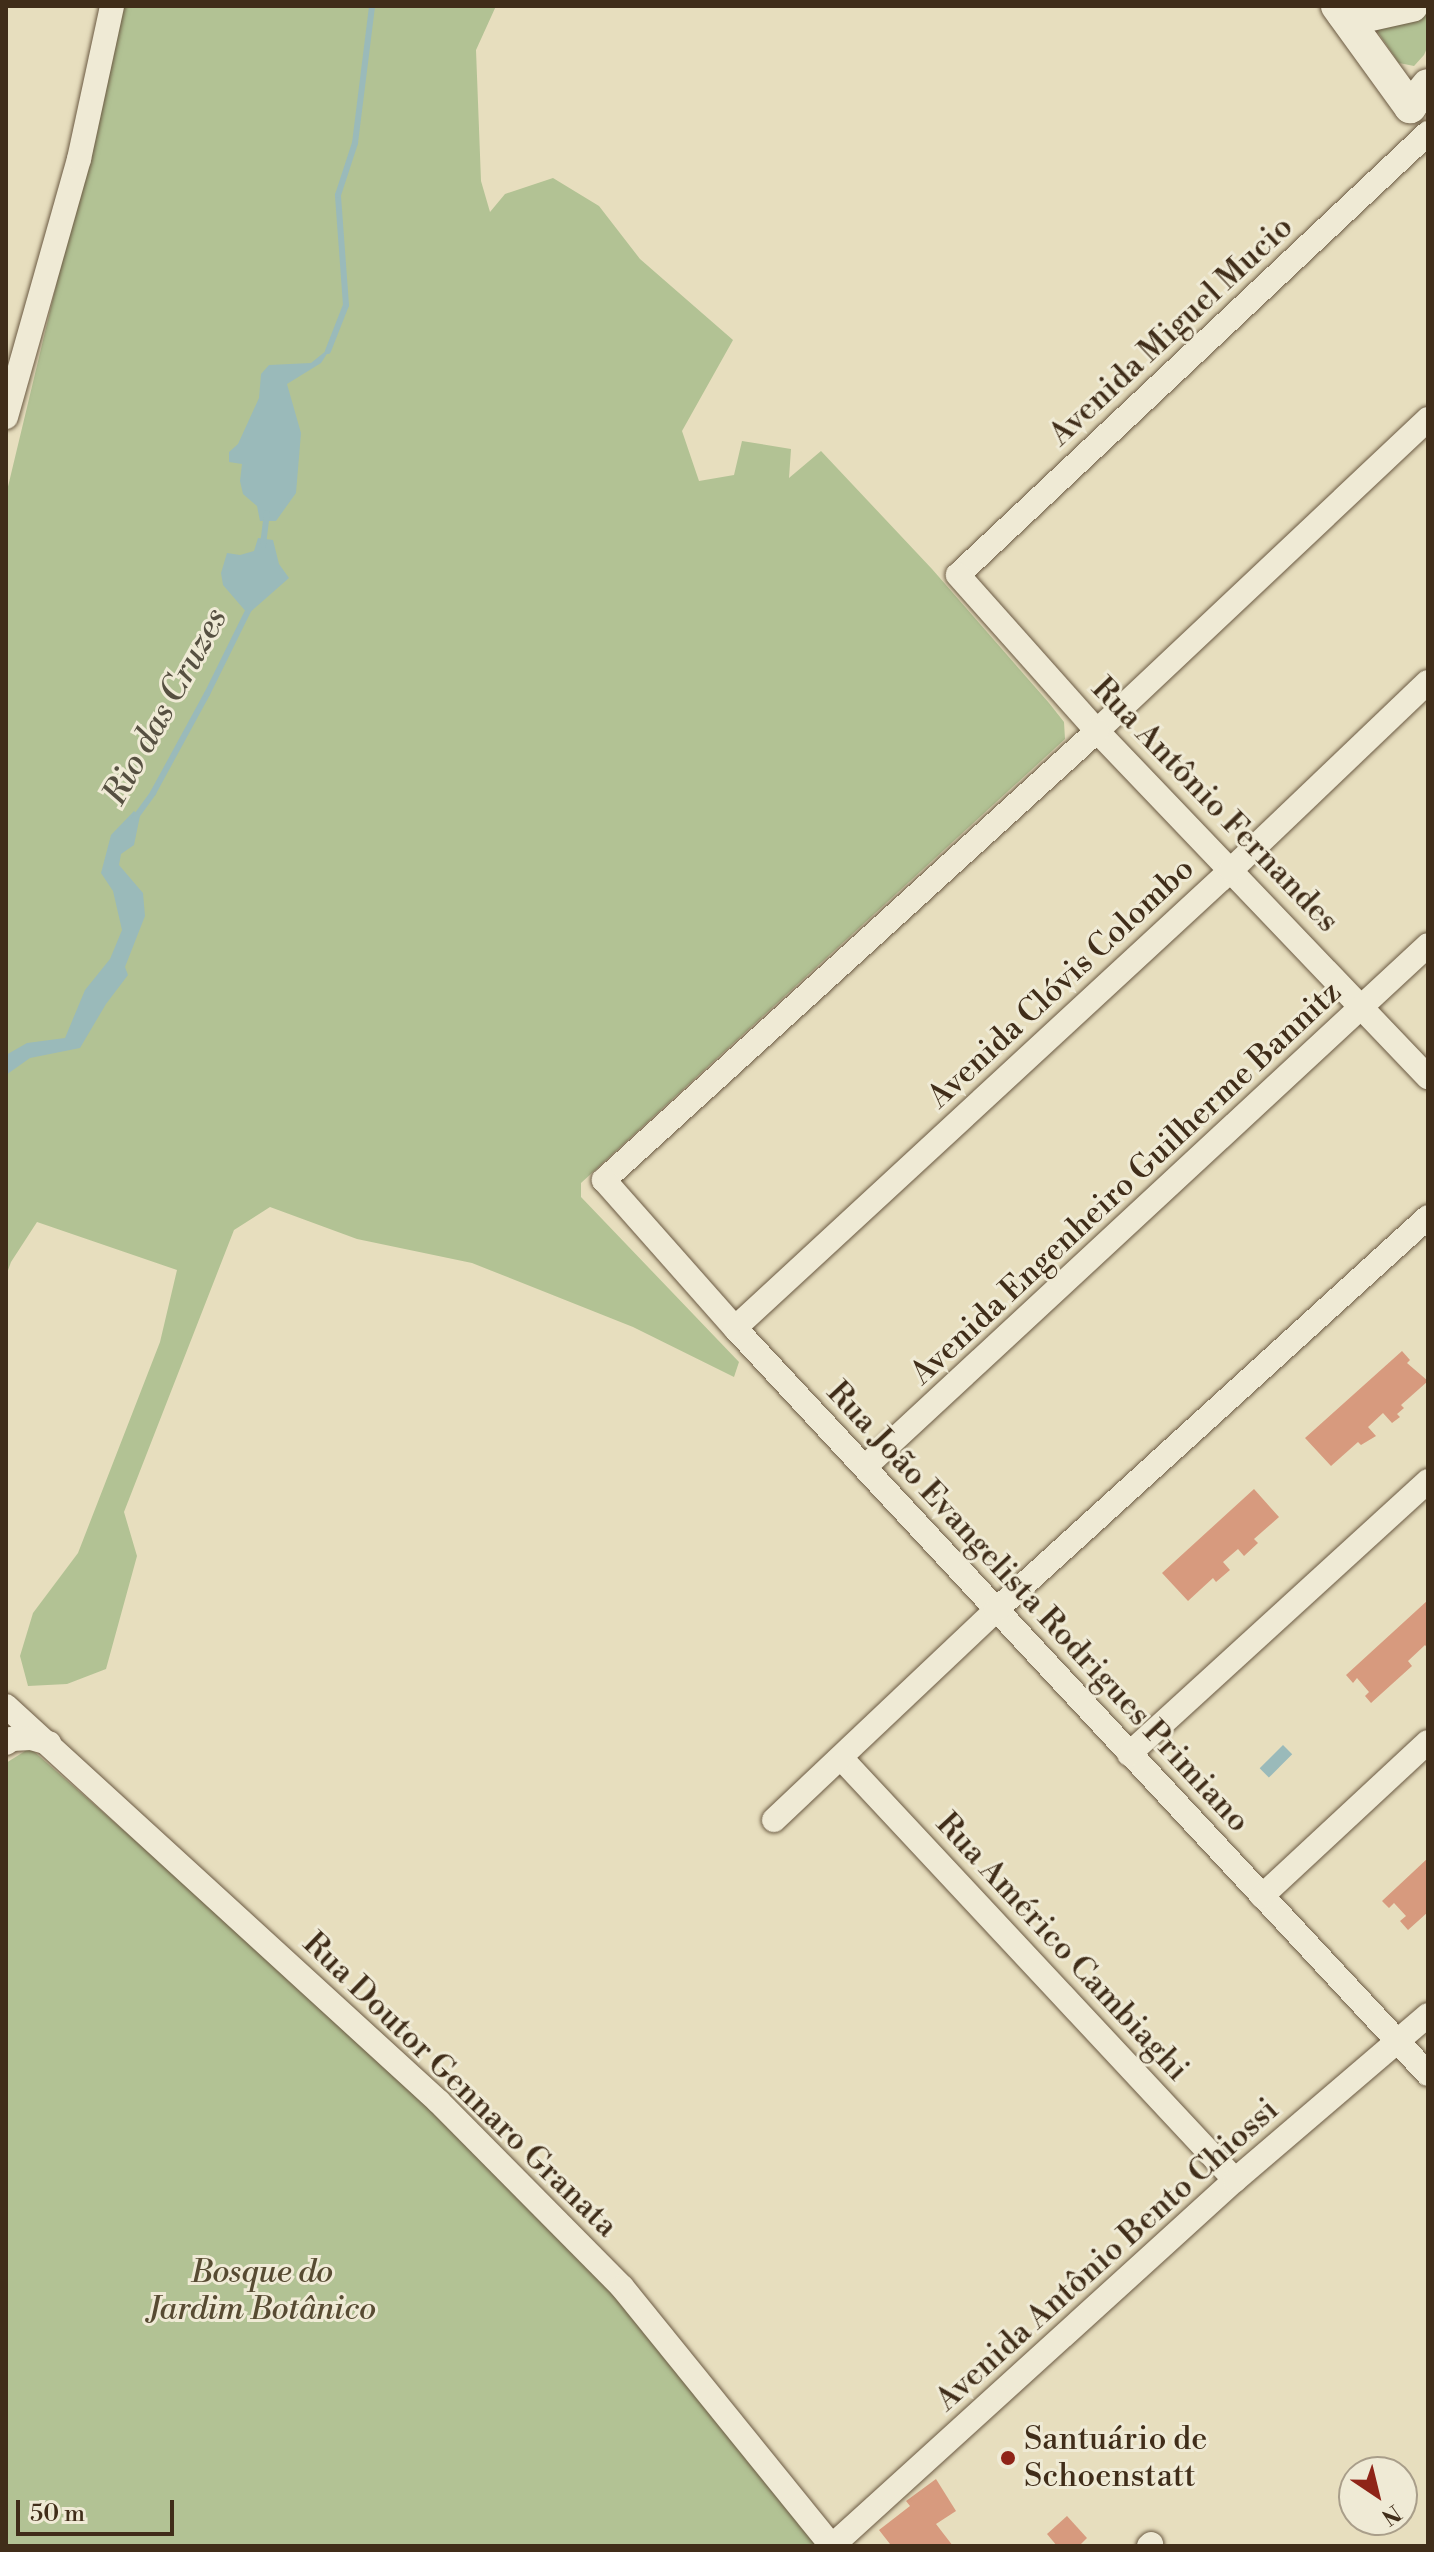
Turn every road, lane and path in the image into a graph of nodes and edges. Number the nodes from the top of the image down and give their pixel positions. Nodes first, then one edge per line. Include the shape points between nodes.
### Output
1 (112, 6) edge
2 (1412, 6) edge
3 (1340, 10) edge
4 (1424, 113) edge
5 (11, 374) edge
6 (6, 417) edge
7 (1428, 419) edge
8 (958, 575) joint
9 (1428, 682) edge
10 (1097, 731) junction
11 (1231, 870) junction
12 (1428, 945) edge
13 (1363, 1007) junction
14 (1428, 1077) edge
15 (1428, 1217) edge
16 (735, 1328) junction
17 (866, 1466) junction
18 (1428, 1481) edge
19 (996, 1610) junction
20 (6, 1706) edge
21 (1428, 1742) edge
22 (6, 1743) edge
23 (51, 1744) junction
24 (1129, 1754) junction
25 (842, 1759) junction
26 (774, 1820) dead end
27 (1262, 1896) junction
28 (1428, 2015) edge
29 (1398, 2043) junction
30 (1428, 2074) edge
31 (1235, 2180) junction
32 (832, 2546) edge

1 - 5 street via 79,159
2 - 3 street via 1366,16
3 - 4 street
4 - 8 street, Avenida Miguel Mucio
5 - 6 street
7 - 10 street
8 - 10 street, Rua Antônio Fernandes
9 - 11 street, Avenida Clóvis Colombo
10 - 11 street, Rua Antônio Fernandes
10 - 16 street, Rua João Evangelista Rodrigues Primiano via 604,1180
11 - 13 street, Rua Antônio Fernandes
11 - 16 street, Avenida Clóvis Colombo
12 - 13 street, Avenida Engenheiro Guilherme Bannitz
13 - 14 street, Rua Antônio Fernandes
13 - 17 street, Avenida Engenheiro Guilherme Bannitz
15 - 19 street
16 - 17 street, Rua João Evangelista Rodrigues Primiano
17 - 19 street, Rua João Evangelista Rodrigues Primiano
18 - 24 street
19 - 24 street, Rua João Evangelista Rodrigues Primiano
19 - 25 street
20 - 23 street, Rua Doutor Gennaro Granata
21 - 27 street
22 - 23 street via 31,1738
23 - 32 street, Rua Doutor Gennaro Granata via 439,2102 622,2287
24 - 27 street, Rua João Evangelista Rodrigues Primiano
25 - 26 street
25 - 31 street, Rua Américo Cambiaghi
27 - 29 street, Rua João Evangelista Rodrigues Primiano
28 - 29 street, Avenida Antônio Bento Chiossi
29 - 30 street, Rua João Evangelista Rodrigues Primiano
29 - 31 street, Avenida Antônio Bento Chiossi
31 - 32 street, Avenida Antônio Bento Chiossi

